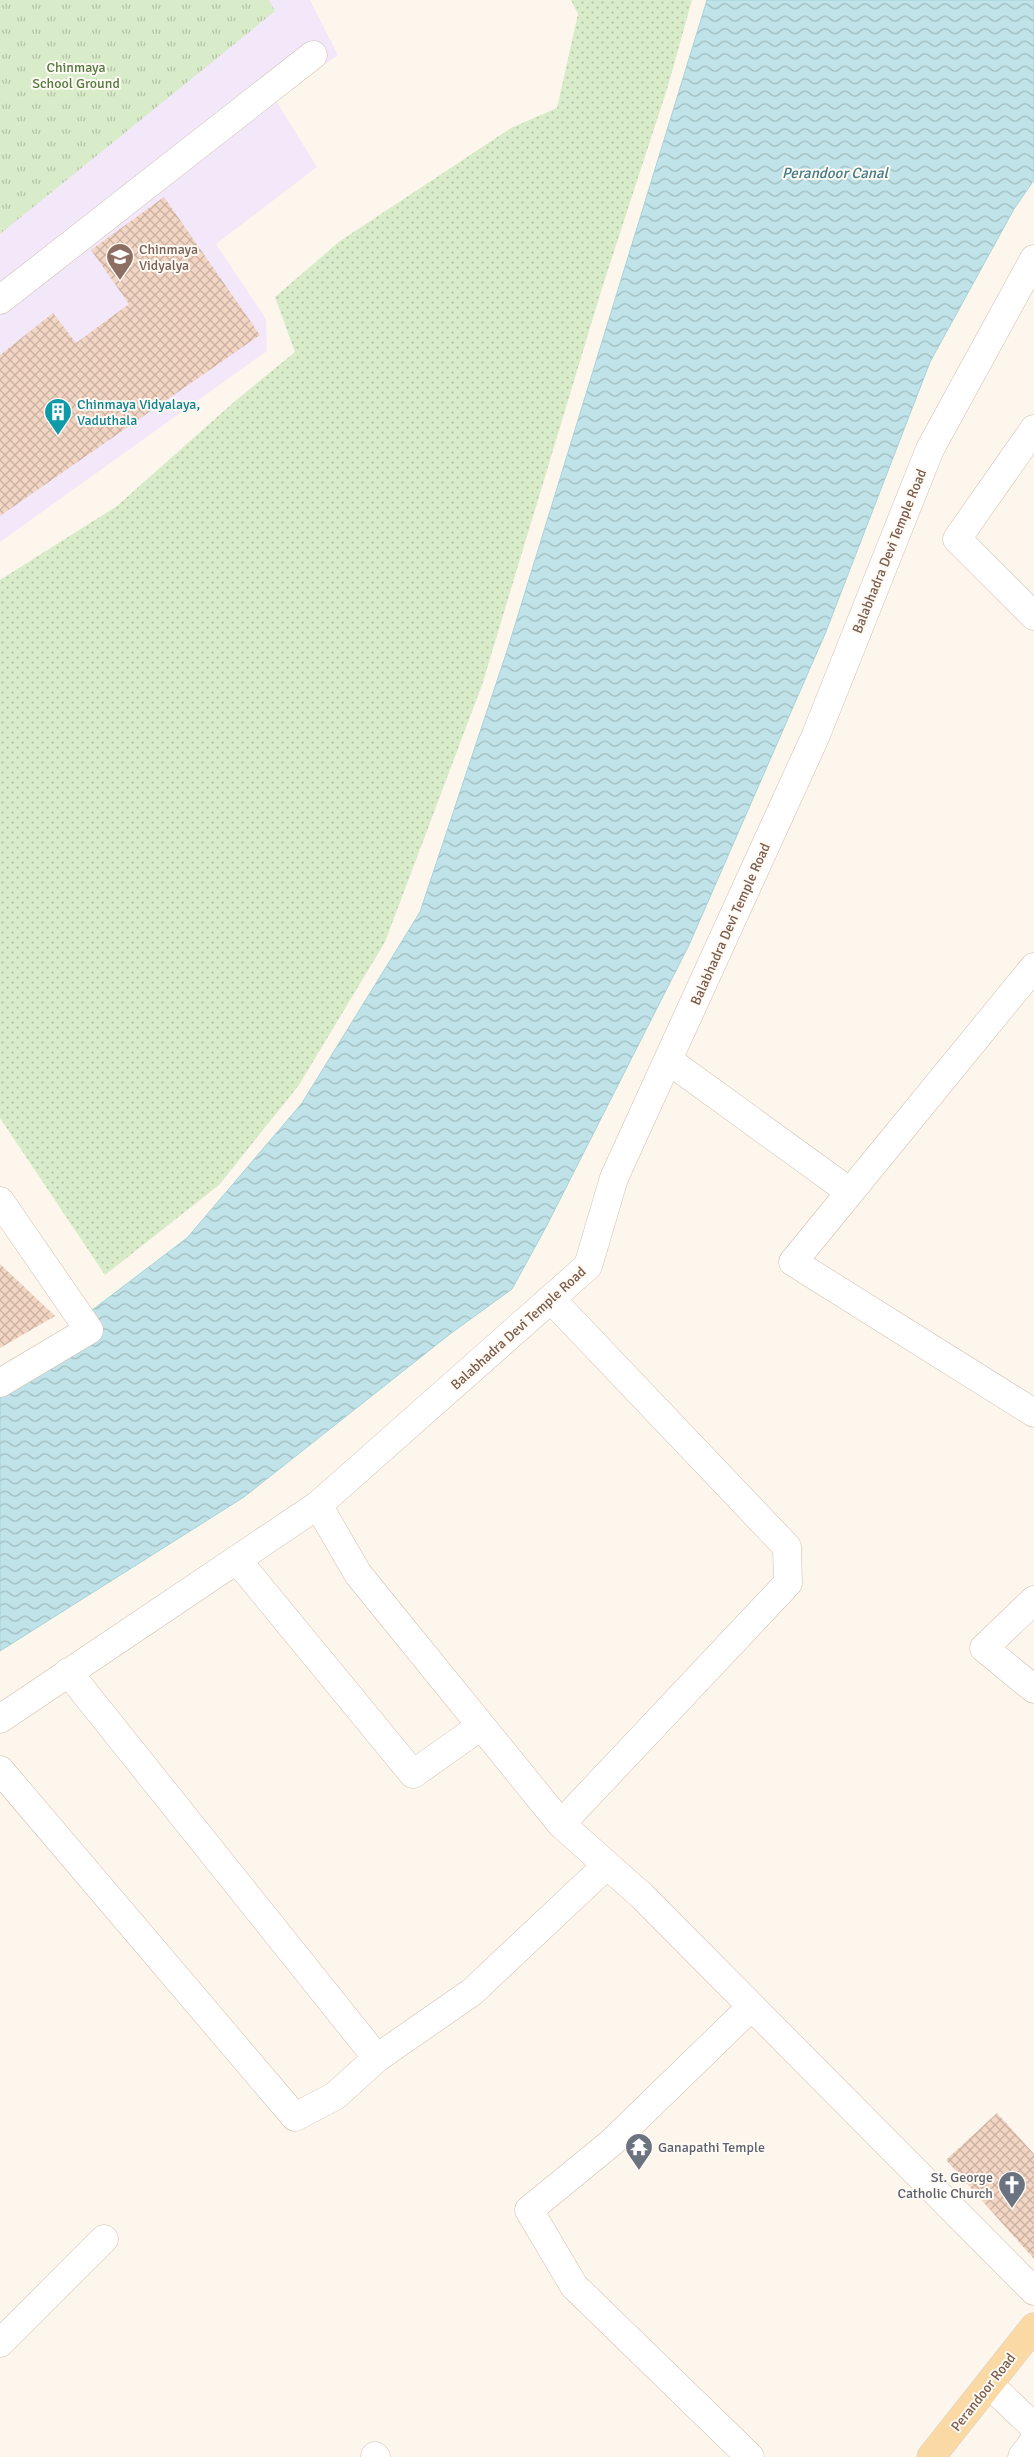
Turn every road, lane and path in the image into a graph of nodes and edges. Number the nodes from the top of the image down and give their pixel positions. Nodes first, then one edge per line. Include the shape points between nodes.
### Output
1 (313, 55) dead end
2 (1034, 259) edge
3 (0, 300) edge
4 (1034, 429) edge
5 (1034, 616) edge
6 (1034, 967) edge
7 (668, 1060) junction
8 (850, 1192) junction
9 (0, 1201) edge
10 (551, 1299) junction
11 (0, 1383) edge
12 (1034, 1413) edge
13 (318, 1505) junction
14 (238, 1561) junction
15 (1034, 1600) edge
16 (68, 1672) junction
17 (1034, 1689) edge
18 (0, 1719) edge
19 (481, 1726) junction
20 (0, 1770) edge
21 (561, 1824) junction
22 (607, 1864) junction
23 (751, 2008) junction
24 (377, 2058) junction
25 (104, 2239) dead end
26 (1034, 2291) edge
27 (1034, 2327) edge
28 (0, 2344) edge
29 (989, 2384) junction
30 (1034, 2427) edge
31 (1034, 2441) edge
32 (750, 2457) edge
33 (931, 2457) edge
34 (1022, 2457) edge

1 - 3 street
2 - 7 street, Balabhadra Devi Temple Road via 930,449 816,736
4 - 5 street via 957,539
6 - 8 street
7 - 8 street
7 - 10 street, Balabhadra Devi Temple Road via 614,1178 588,1266
8 - 12 street via 793,1262
9 - 11 street via 89,1330
10 - 13 street, Balabhadra Devi Temple Road
10 - 21 street via 787,1547 788,1583
13 - 14 street, Balabhadra Devi Temple Road
13 - 19 street via 358,1574
14 - 16 street, Balabhadra Devi Temple Road
14 - 19 street via 413,1774
15 - 17 street via 984,1648
16 - 18 street, Balabhadra Devi Temple Road
16 - 24 street
19 - 21 street
20 - 24 street via 295,2117 335,2096
21 - 22 street
22 - 23 street
22 - 24 street via 472,1992
23 - 26 street
23 - 32 street via 611,2143 529,2210 574,2286
25 - 28 street
27 - 29 main road, Perandoor Road
29 - 30 street
29 - 33 main road, Perandoor Road
31 - 34 street

